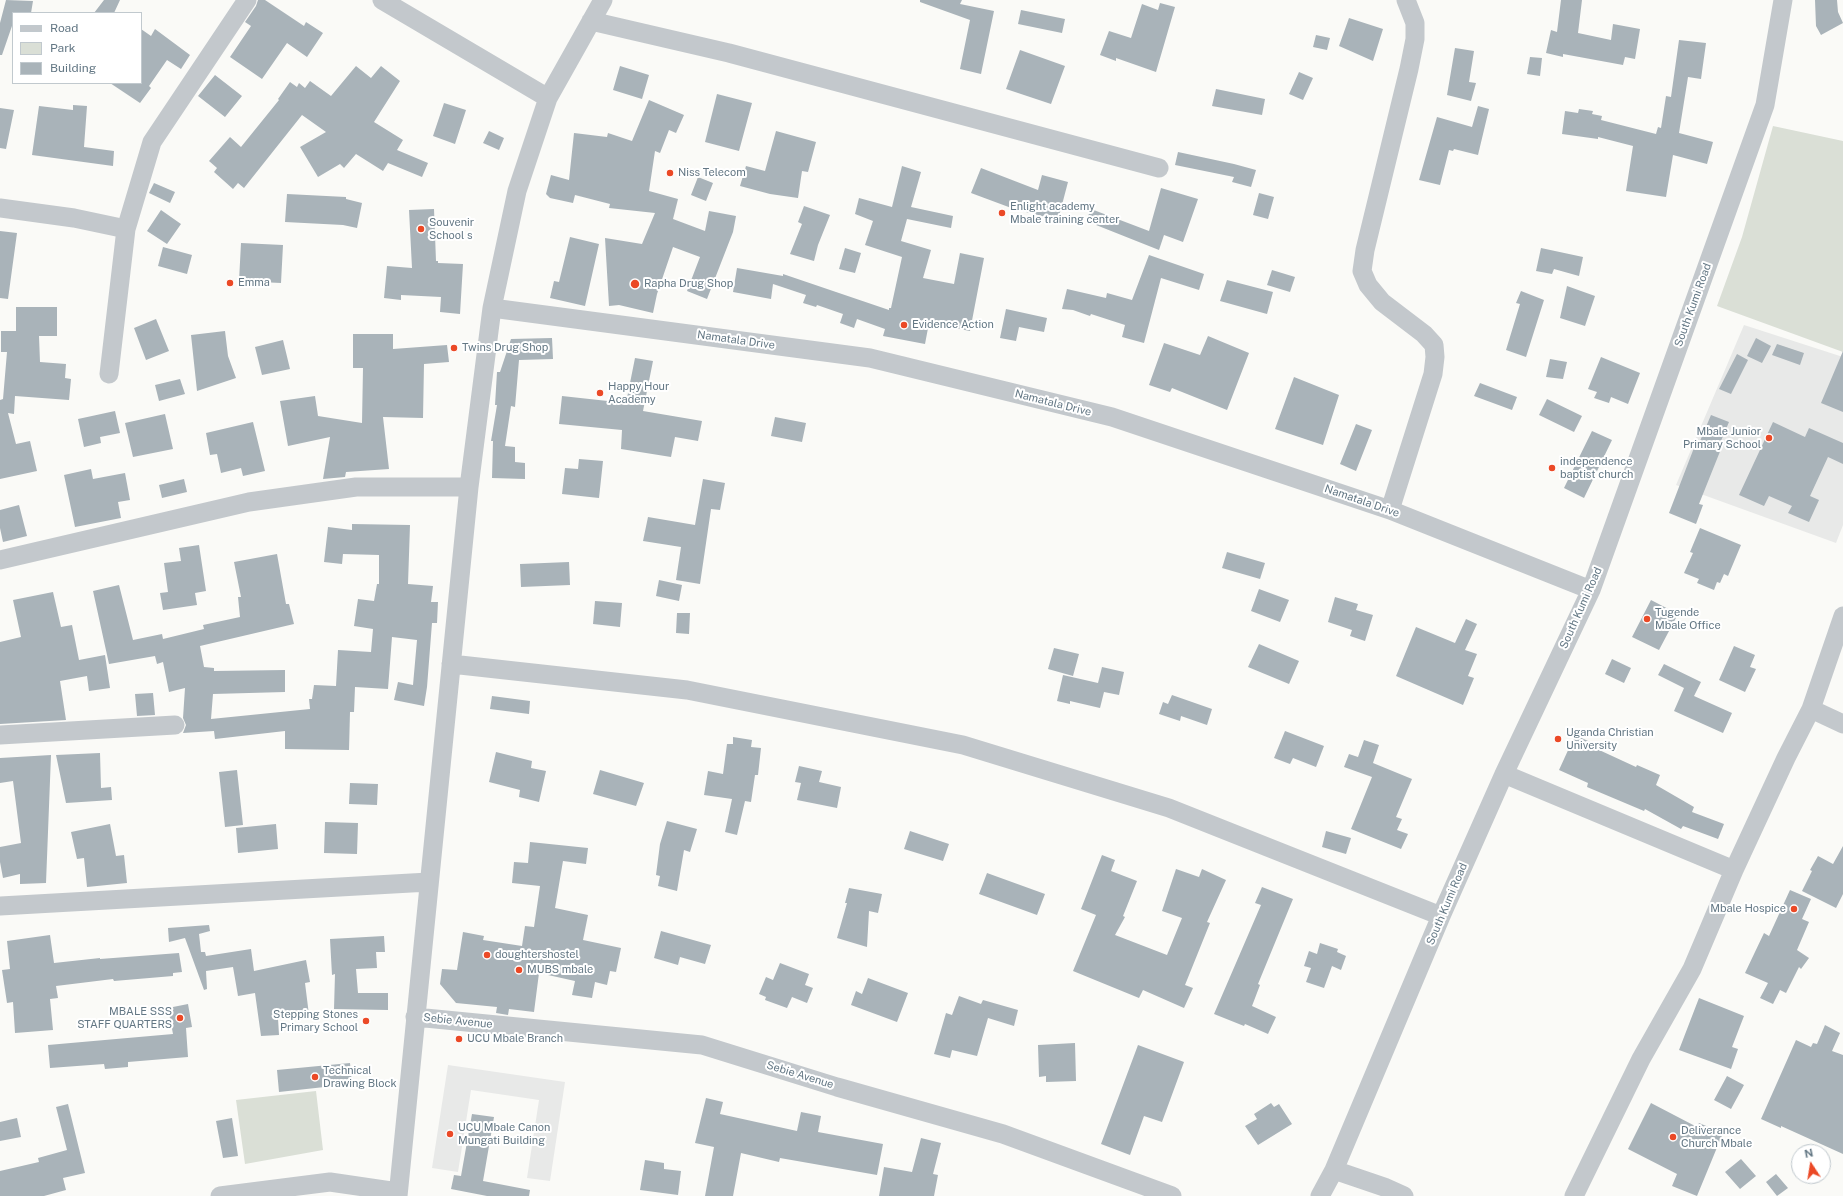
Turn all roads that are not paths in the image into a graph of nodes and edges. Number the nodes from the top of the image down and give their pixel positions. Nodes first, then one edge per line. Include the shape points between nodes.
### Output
1 (247, 0) edge
2 (382, 0) edge
3 (603, 0) edge
4 (1406, 0) edge
5 (1783, 0) edge
6 (591, 21) junction
7 (548, 98) junction
8 (1159, 168) dead end
9 (0, 208) edge
10 (126, 229) junction
11 (492, 308) junction
12 (109, 374) dead end
13 (469, 487) junction
14 (1390, 510) junction
15 (0, 560) edge
16 (1591, 590) junction
17 (1843, 616) edge
18 (451, 664) junction
19 (1811, 709) junction
20 (1843, 724) edge
21 (175, 725) dead end
22 (0, 734) edge
23 (1504, 774) junction
24 (1734, 870) junction
25 (429, 882) junction
26 (0, 906) edge
27 (1441, 916) junction
28 (415, 1016) junction
29 (1334, 1170) junction
30 (398, 1194) edge
31 (220, 1196) edge
32 (1172, 1196) edge
33 (1320, 1196) edge
34 (1404, 1196) edge
35 (1574, 1196) edge

1 - 10 street via 152,142
2 - 7 street
3 - 6 street
4 - 14 street via 1415,23 1415,39 1362,271 1368,285 1382,302 1424,334 1434,345 1435,357 1433,374
5 - 16 street, South Kumi Road via 1765,105
6 - 7 street
6 - 8 street via 729,53
7 - 11 street via 517,190
9 - 10 street via 74,218
10 - 12 street
11 - 13 street
11 - 14 street, Namatala Drive via 870,358 1112,417
13 - 15 street via 356,487 250,502
13 - 18 street
14 - 16 street, Namatala Drive
16 - 23 street, South Kumi Road
17 - 19 street
18 - 25 street
18 - 27 street via 687,690 963,745 1169,808
19 - 20 street
19 - 24 street
21 - 22 street
23 - 24 street
23 - 27 street, South Kumi Road
24 - 35 street via 1692,969 1641,1059
25 - 26 street
25 - 28 street
27 - 29 street, South Kumi Road
28 - 30 street
28 - 32 street, Sebie Avenue via 702,1045 1003,1134
29 - 33 street, South Kumi Road
29 - 34 street
30 - 31 street via 330,1182

